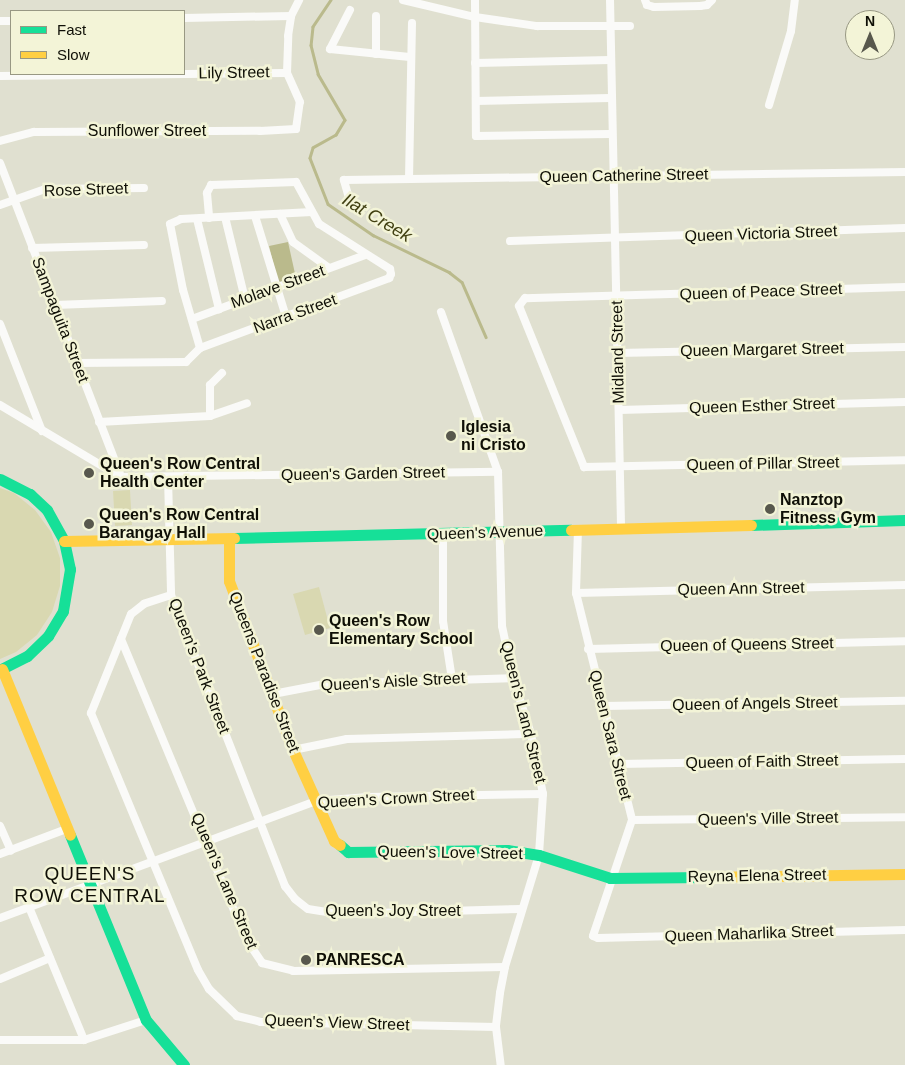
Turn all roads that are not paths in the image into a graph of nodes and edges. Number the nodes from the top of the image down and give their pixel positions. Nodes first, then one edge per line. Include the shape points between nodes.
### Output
1 (299, 0) edge
2 (403, 0) edge
3 (475, 0) edge
4 (610, 0) edge
5 (645, 0) edge
6 (712, 0) edge
7 (795, 0) edge
8 (683, 3) edge
9 (350, 10) dead end
10 (291, 16) junction
11 (376, 16) dead end
12 (475, 17) junction
13 (185, 18) edge
14 (412, 23) dead end
15 (610, 26) junction
16 (630, 26) dead end
17 (376, 54) junction
18 (410, 57) junction
19 (610, 60) junction
20 (475, 63) junction
21 (287, 73) junction
22 (185, 74) edge
23 (96, 75) edge
24 (0, 76) edge
25 (610, 98) junction
26 (476, 101) junction
27 (769, 105) dead end
28 (610, 134) junction
29 (0, 142) edge
30 (0, 163) edge
31 (905, 172) edge
32 (615, 176) junction
33 (409, 179) junction
34 (144, 188) dead end
35 (349, 198) dead end
36 (14, 199) junction
37 (0, 205) edge
38 (312, 212) junction
39 (280, 214) junction
40 (255, 216) junction
41 (226, 217) junction
42 (209, 218) junction
43 (197, 219) junction
44 (905, 228) edge
45 (616, 239) junction
46 (510, 241) dead end
47 (144, 245) dead end
48 (32, 248) junction
49 (365, 255) junction
50 (328, 268) junction
51 (905, 287) edge
52 (275, 288) junction
53 (617, 296) junction
54 (245, 299) junction
55 (162, 300) dead end
56 (55, 305) junction
57 (219, 309) junction
58 (441, 312) dead end
59 (286, 318) junction
60 (192, 319) junction
61 (0, 324) edge
62 (905, 347) edge
63 (200, 348) junction
64 (618, 353) junction
65 (77, 363) junction
66 (222, 373) dead end
67 (905, 402) edge
68 (247, 403) dead end
69 (0, 405) edge
70 (619, 410) junction
71 (210, 416) junction
72 (99, 422) junction
73 (42, 432) junction
74 (905, 460) edge
75 (620, 467) junction
76 (498, 472) junction
77 (121, 476) junction
78 (168, 477) junction
79 (0, 479) edge
80 (905, 520) edge
81 (621, 527) junction
82 (578, 530) junction
83 (502, 533) junction
84 (443, 534) junction
85 (169, 539) junction
86 (229, 539) junction
87 (64, 541) junction
88 (905, 585) edge
89 (576, 594) junction
90 (171, 595) junction
91 (121, 639) junction
92 (905, 641) edge
93 (588, 649) junction
94 (1, 669) edge
95 (513, 678) junction
96 (452, 679) junction
97 (273, 694) junction
98 (905, 701) edge
99 (604, 706) junction
100 (531, 734) junction
101 (293, 750) junction
102 (905, 759) edge
103 (619, 764) junction
104 (543, 794) junction
105 (316, 801) junction
106 (905, 817) edge
107 (259, 820) junction
108 (632, 820) junction
109 (0, 826) edge
110 (66, 829) junction
111 (206, 840) junction
112 (11, 851) junction
113 (0, 854) edge
114 (539, 855) junction
115 (152, 861) junction
116 (905, 874) edge
117 (610, 878) junction
118 (90, 884) junction
119 (29, 906) junction
120 (521, 909) junction
121 (0, 918) edge
122 (905, 930) edge
123 (593, 936) joint
124 (50, 958) junction
125 (505, 968) junction
126 (0, 979) edge
127 (146, 1020) junction
128 (496, 1027) junction
129 (0, 1040) edge
130 (84, 1040) junction
131 (184, 1065) edge
132 (501, 1065) edge

1 - 10 street
2 - 12 street
3 - 12 street
4 - 15 street, Midland Street
5 - 8 street via 650,7
6 - 8 street via 707,5
7 - 27 street via 788,40
9 - 17 street via 330,50
10 - 13 street
10 - 21 street
11 - 17 street
12 - 15 street via 537,26
12 - 20 street
14 - 18 street
15 - 16 street
15 - 19 street, Midland Street
17 - 18 street
18 - 33 street
19 - 20 street
19 - 25 street, Midland Street
20 - 26 street
21 - 22 street, Lily Street
21 - 29 street, Sunflower Street via 300,102 296,128 260,132 34,132
23 - 24 street, Lily Street
25 - 26 street
25 - 28 street, Midland Street
26 - 28 street via 476,136
28 - 32 street, Midland Street
30 - 36 street, Sampaguita Street
31 - 32 street, Queen Catherine Street
32 - 33 street, Queen Catherine Street
32 - 45 street, Midland Street
33 - 35 street, Queen Catherine Street via 344,180
34 - 36 street, Rose Street via 45,189
36 - 37 street, Rose Street
36 - 48 street, Sampaguita Street
38 - 39 street
38 - 42 street via 296,182 216,184 211,185 207,193
38 - 49 street via 319,224
39 - 40 street
39 - 50 street via 293,242
40 - 41 street
40 - 52 street
41 - 42 street
41 - 54 street
42 - 43 street
43 - 57 street
43 - 60 street via 175,220 170,229
44 - 45 street, Queen Victoria Street
45 - 46 street, Queen Victoria Street
45 - 53 street, Midland Street
47 - 48 street
48 - 56 street, Sampaguita Street
49 - 50 street, Molave Street
49 - 59 street, Narra Street via 390,269 389,278
50 - 52 street, Molave Street
51 - 53 street, Queen of Peace Street
52 - 54 street, Molave Street
52 - 59 street
53 - 64 street, Midland Street
53 - 75 street, Queen of Peace Street via 525,298 519,306 584,467
54 - 57 street, Molave Street
55 - 56 street
56 - 65 street, Sampaguita Street
57 - 60 street, Molave Street
58 - 76 street
59 - 63 street, Narra Street
60 - 63 street
61 - 73 street
62 - 64 street, Queen Margaret Street
63 - 65 street, Narra Street via 186,362
64 - 70 street, Midland Street
65 - 72 street, Sampaguita Street
66 - 71 street via 210,385
67 - 70 street, Queen Esther Street
68 - 71 street
69 - 73 street
70 - 75 street, Midland Street
71 - 72 street
72 - 77 street, Sampaguita Street
73 - 77 street
74 - 75 street, Queen of Pillar Street
75 - 81 street, Midland Street
76 - 78 street, Queen's Garden Street
76 - 83 street
77 - 78 street, Queen's Garden Street
78 - 85 street, Queen's Park Street
79 - 87 street via 21,488 39,502 54,520
80 - 81 street, Queen's Avenue
81 - 82 street, Queen's Avenue
82 - 83 street, Queen's Avenue
82 - 89 street, Queen Sara Street
83 - 84 street, Queen's Avenue
83 - 95 street, Queen's Land Street via 499,597
84 - 86 street, Queen's Avenue
84 - 96 street via 443,621
85 - 86 street, Queen's Avenue
85 - 87 street, Queen's Avenue
85 - 90 street, Queen's Park Street
86 - 97 street, Queens Paradise Street via 230,581
87 - 94 street via 70,583 60,618 39,647
88 - 89 street, Queen Ann Street
89 - 93 street, Queen Sara Street
90 - 91 street via 133,610
90 - 107 street, Queen's Park Street
91 - 111 street, Queen's Lane Street
91 - 115 street, Queen's View Street via 92,712
92 - 93 street, Queen of Queens Street
93 - 99 street, Queen Sara Street
94 - 110 street
95 - 96 street, Queen's Aisle Street
95 - 100 street, Queen's Land Street
96 - 97 street, Queen's Aisle Street via 325,684
97 - 101 street, Queens Paradise Street
98 - 99 street, Queen of Angels Street
99 - 103 street, Queen Sara Street
100 - 101 street via 347,739
100 - 104 street, Queen's Land Street
101 - 105 street, Queens Paradise Street
102 - 103 street, Queen of Faith Street
103 - 108 street, Queen Sara Street
104 - 105 street, Queen's Crown Street
104 - 114 street, Queen's Land Street
105 - 107 street, Queen's Crown Street
105 - 114 street, Queen's Love Street via 334,841 348,852 507,850
106 - 108 street, Queen's Ville Street
107 - 111 street, Queen's Crown Street
107 - 120 street, Queen's Joy Street via 285,886 295,900 308,909 338,914
108 - 117 street, Queen Sara Street
109 - 112 street
110 - 112 street
110 - 118 street
111 - 115 street, Queen's Crown Street
111 - 125 street, Queen's Lane Street via 254,953 262,963 276,969
112 - 113 street
114 - 117 street, Queen's Love Street
114 - 120 street, Queen's Land Street
115 - 118 street, Queen's Crown Street
115 - 128 street, Queen's View Street via 198,970 222,1004 237,1016 261,1022
116 - 117 street, Reyna Elena Street
117 - 123 street, Queen Sara Street
118 - 119 street, Queen's Crown Street
118 - 127 street
119 - 121 street, Queen's Crown Street
119 - 124 street
120 - 125 street, Queen's Land Street
122 - 123 street, Queen Maharlika Street
124 - 126 street
124 - 130 street
125 - 128 street, Queen's Land Street
127 - 130 street
127 - 131 street
128 - 132 street, Queen's Land Street
129 - 130 street

